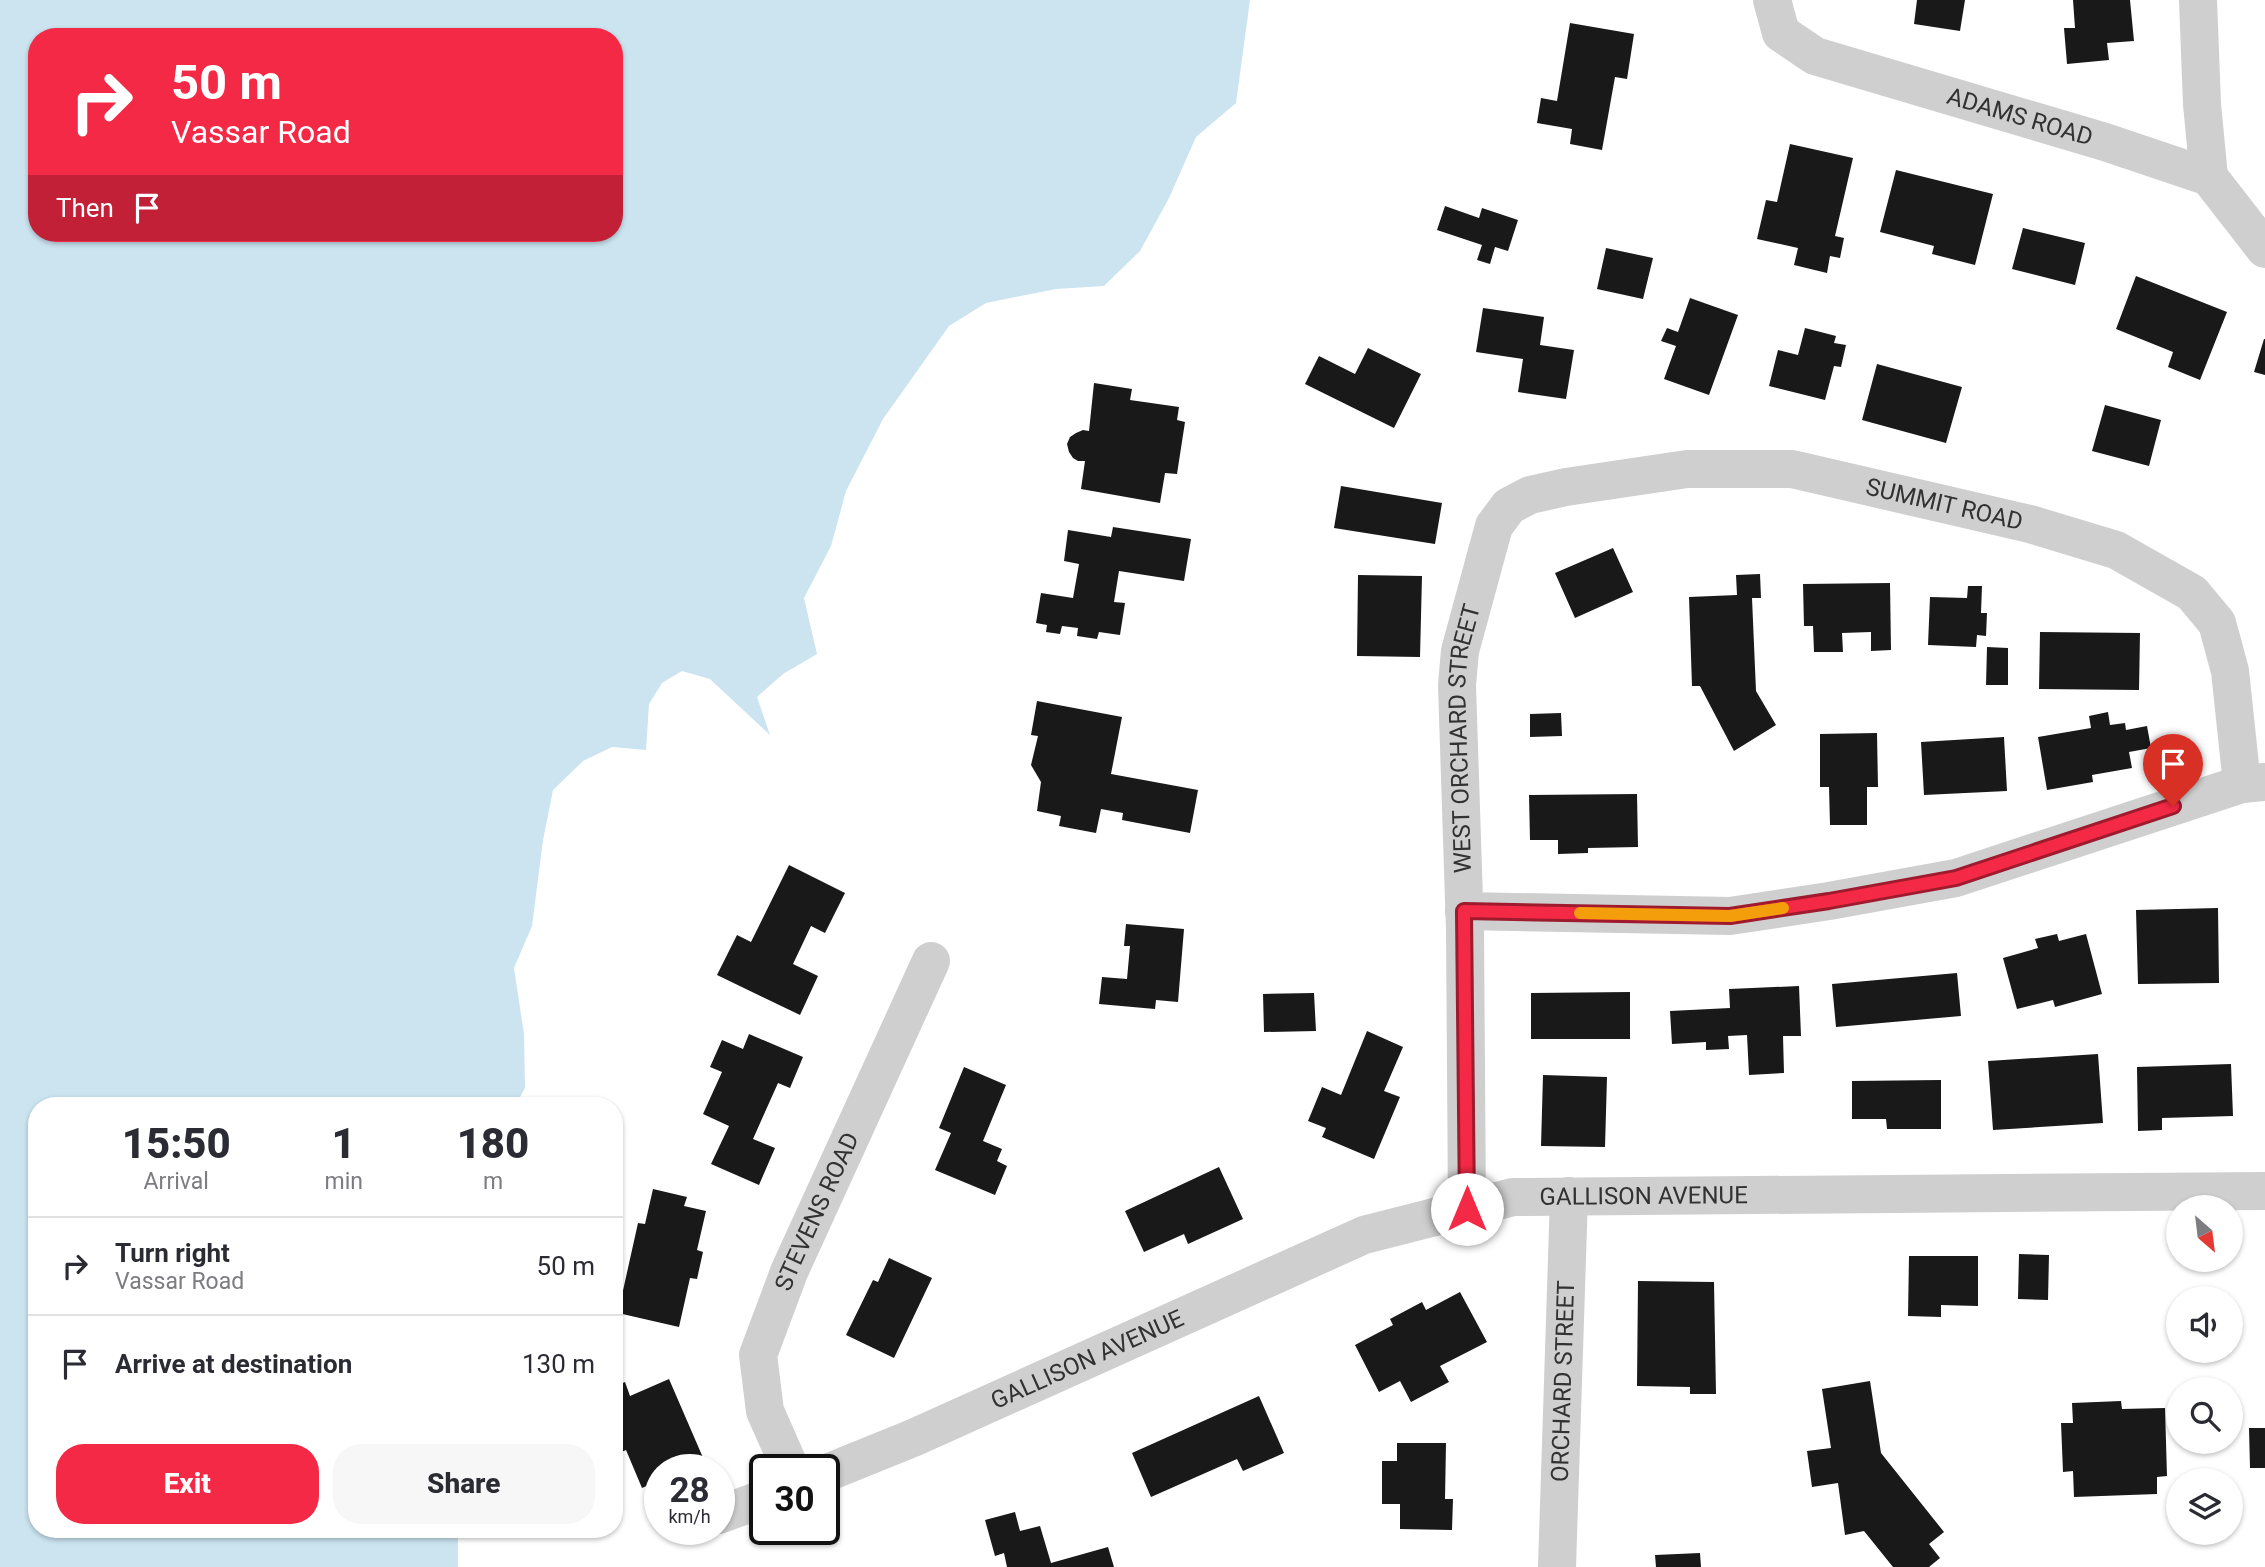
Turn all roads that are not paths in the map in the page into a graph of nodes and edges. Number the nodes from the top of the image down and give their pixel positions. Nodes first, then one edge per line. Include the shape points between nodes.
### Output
1 (1772, 0) edge
2 (2198, 0) edge
3 (2209, 177) junction
4 (2265, 249) edge
5 (1493, 526) joint
6 (2253, 783) edge
7 (1464, 911) junction
8 (931, 961) dead end
9 (2265, 1191) edge
10 (1569, 1196) junction
11 (1467, 1209) junction
12 (784, 1454) edge
13 (840, 1468) edge
14 (1558, 1567) edge

1 - 3 street, ADAMS ROAD via 1781,33 1815,56
2 - 3 street
3 - 4 street
5 - 6 street, SUMMIT ROAD via 1509,506 1530,495 1566,487 1687,469 1792,469 2030,524 2116,550 2192,593 2217,623
5 - 7 street, WEST ORCHARD STREET via 1460,651
6 - 7 street via 1956,878 1829,901 1730,916
7 - 11 street, WEST ORCHARD STREET
8 - 12 street, STEVENS ROAD via 789,1272 758,1355 765,1411
9 - 10 street, GALLISON AVENUE
10 - 11 street, GALLISON AVENUE via 1513,1197
10 - 14 street, ORCHARD STREET
11 - 13 street, GALLISON AVENUE via 1364,1235

